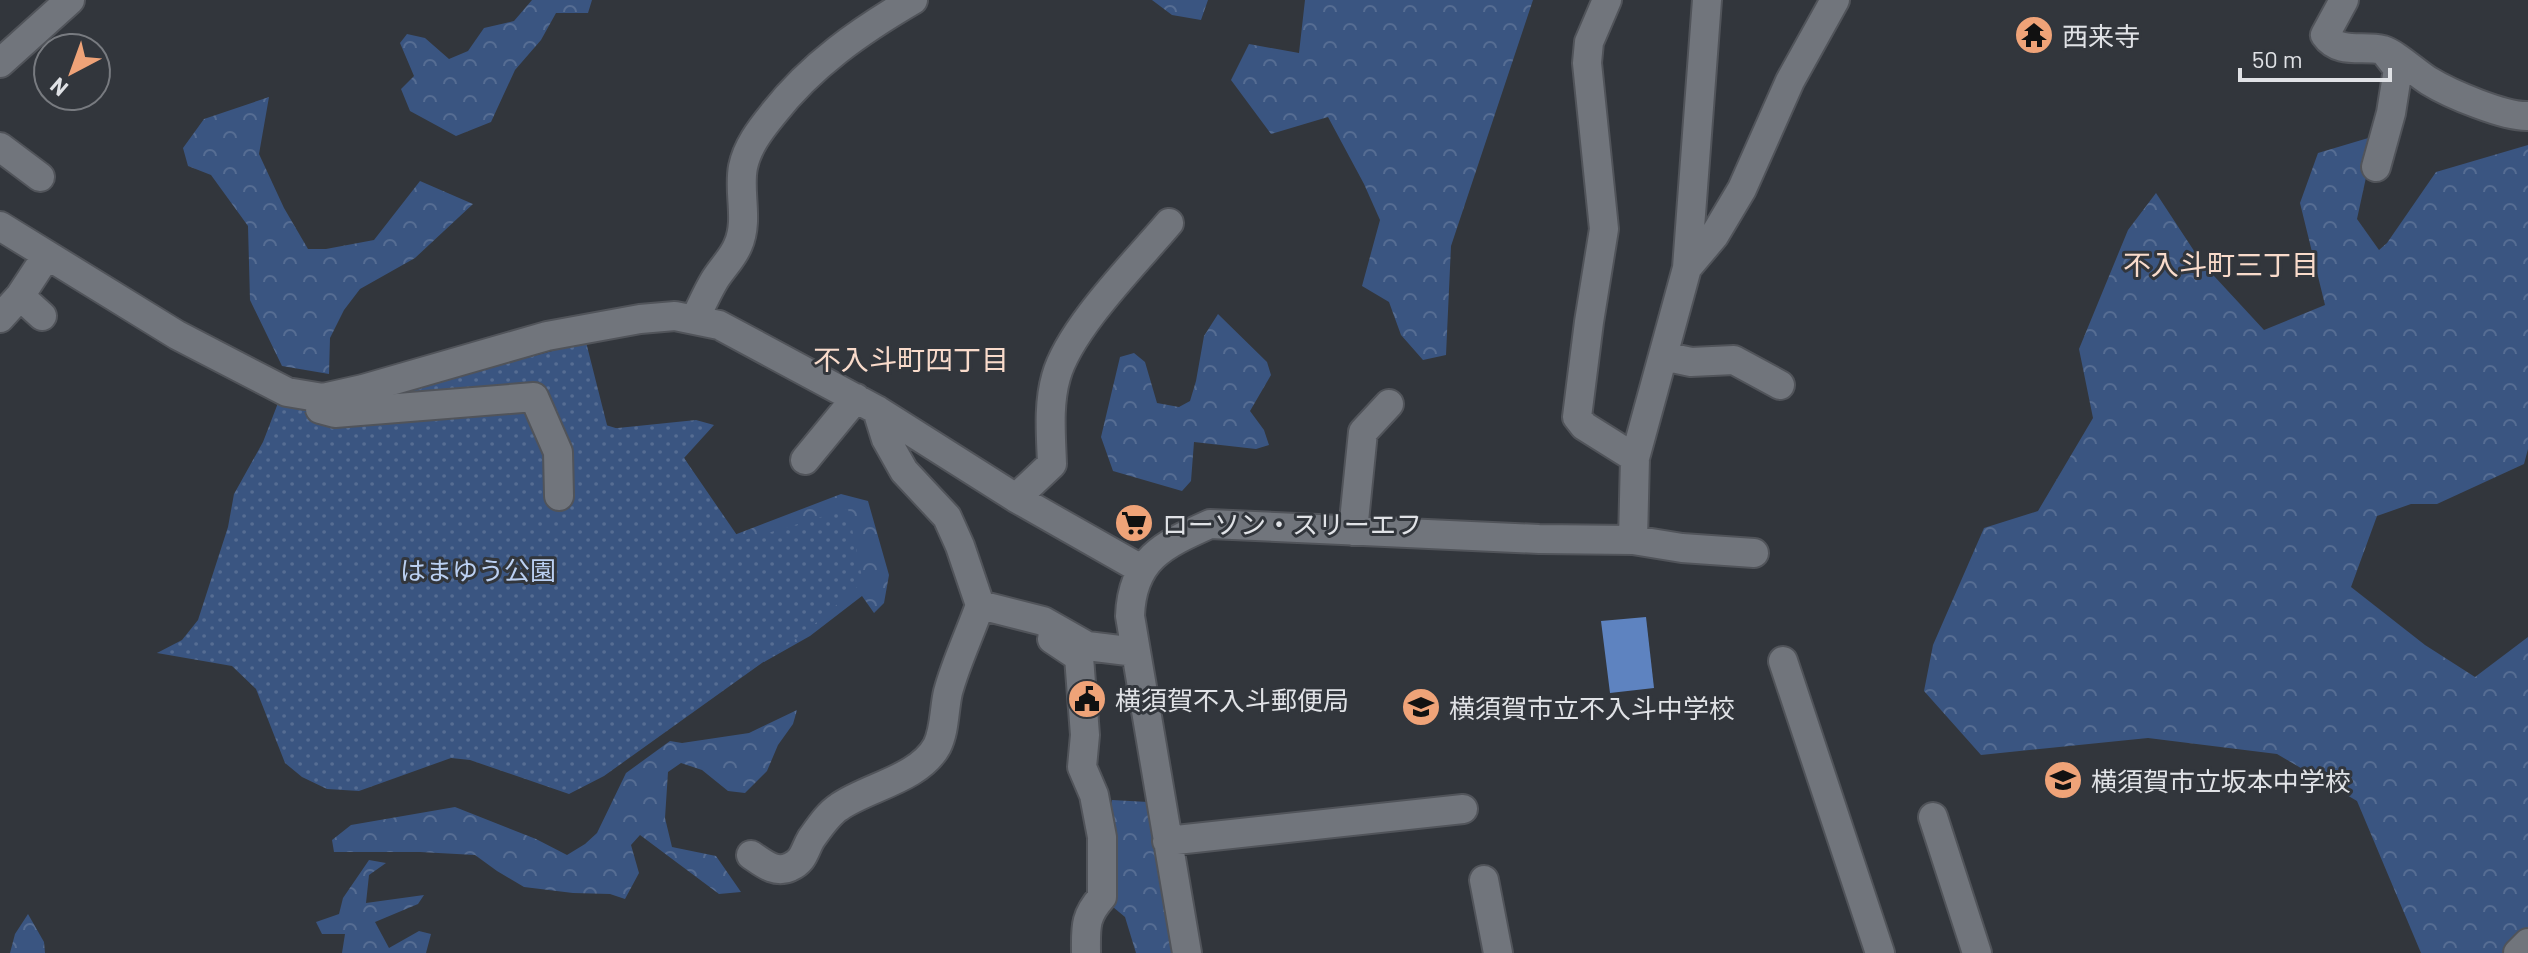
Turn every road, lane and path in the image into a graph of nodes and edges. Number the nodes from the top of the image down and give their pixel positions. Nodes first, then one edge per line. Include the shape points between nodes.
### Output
1 (70, 0) edge
2 (913, 0) edge
3 (1607, 0) edge
4 (1707, 0) edge
5 (1835, 0) edge
6 (2344, 0) edge
7 (2384, 50) junction
8 (0, 63) edge
9 (2528, 116) edge
10 (0, 147) edge
11 (2376, 167) dead end
12 (40, 177) dead end
13 (1169, 223) dead end
14 (0, 226) edge
15 (47, 255) junction
16 (1687, 268) junction
17 (20, 296) junction
18 (42, 316) dead end
19 (0, 318) edge
20 (695, 319) junction
21 (1663, 356) junction
22 (1780, 385) dead end
23 (287, 392) junction
24 (867, 404) junction
25 (1389, 404) dead end
26 (1635, 458) junction
27 (805, 460) dead end
28 (559, 496) dead end
29 (1016, 498) junction
30 (1353, 531) junction
31 (1633, 540) junction
32 (1754, 553) dead end
33 (1141, 569) junction
34 (980, 605) junction
35 (1028, 617) junction
36 (1136, 652) junction
37 (1783, 661) dead end
38 (1463, 809) dead end
39 (1933, 817) dead end
40 (1167, 841) junction
41 (751, 855) dead end
42 (1484, 880) dead end
43 (2528, 943) edge
44 (1086, 953) edge
45 (1187, 953) edge
46 (1498, 953) edge
47 (1880, 953) edge
48 (1977, 953) edge
49 (2518, 953) edge

1 - 8 street
2 - 20 street via 833,53 792,89 759,131 742,170 738,246
3 - 26 street via 1589,42 1587,63 1604,229 1577,417
4 - 16 street
5 - 16 street via 1790,81 1742,189
6 - 7 street via 2325,35 2330,42
7 - 9 street via 2433,83 2513,116
7 - 11 street via 2398,69
10 - 12 street
13 - 29 street via 1067,351 1056,376 1051,411 1052,464
14 - 15 street
15 - 17 street
15 - 23 street via 177,335
16 - 21 street
17 - 18 street
17 - 19 street
20 - 23 street via 640,319 547,336 323,398
20 - 24 street via 719,325
21 - 22 street via 1691,362 1734,360
21 - 26 street
23 - 28 street via 308,407 335,413 534,397 558,452
24 - 27 street
24 - 29 street
24 - 34 street via 904,471 947,517
25 - 30 street via 1363,432
26 - 31 street
29 - 33 street
30 - 31 street
30 - 33 street via 1210,524 1162,549
31 - 32 street
33 - 36 street via 1131,596
34 - 35 street
34 - 41 street via 948,691 940,736 924,761 841,805 811,840 803,859 788,868 774,869
35 - 36 street via 1087,646
35 - 44 street via 1079,657 1082,767 1094,795 1103,850 1102,897 1087,920
36 - 40 street
37 - 47 street
38 - 40 street
39 - 48 street
40 - 45 street
42 - 46 street
43 - 49 street

